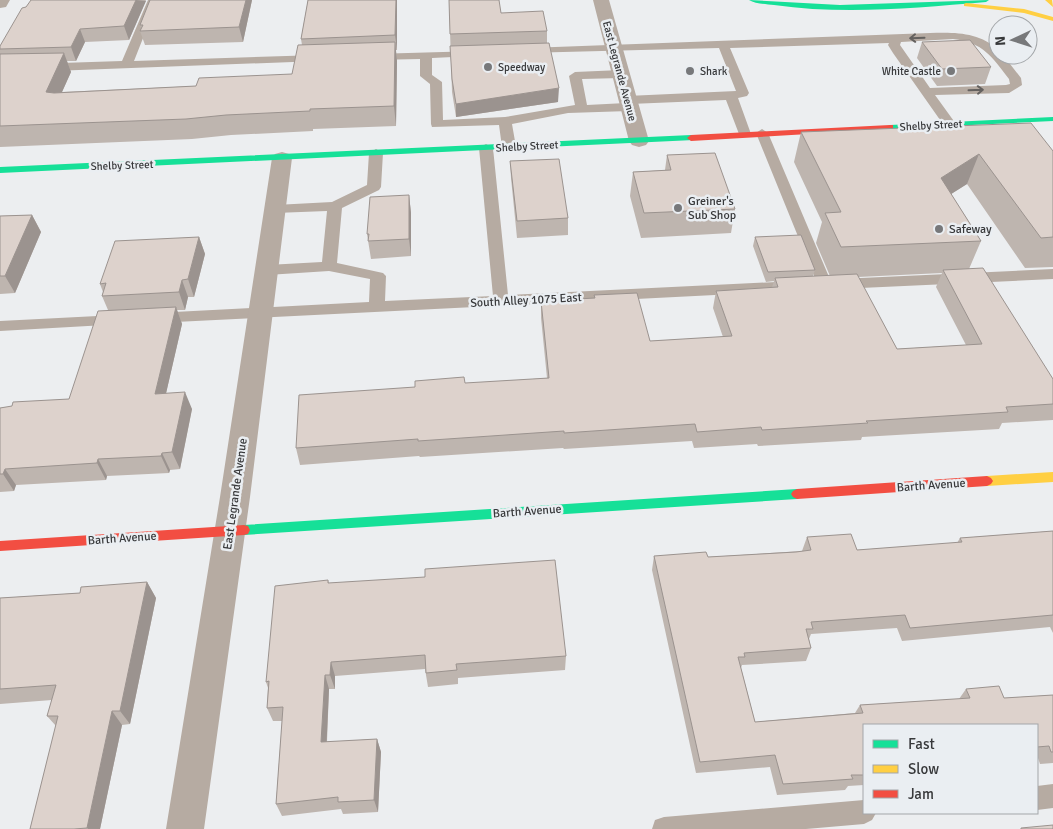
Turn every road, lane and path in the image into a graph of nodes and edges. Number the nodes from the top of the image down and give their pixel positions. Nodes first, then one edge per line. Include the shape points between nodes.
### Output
1 (2, 0) edge
2 (153, 0) edge
3 (601, 0) edge
4 (752, 0) edge
5 (986, 0) edge
6 (1048, 0) edge
7 (0, 3) edge
8 (944, 4) junction
9 (1053, 5) edge
10 (1053, 19) edge
11 (897, 39) junction
12 (724, 45) junction
13 (614, 48) junction
14 (515, 52) edge
15 (485, 53) edge
16 (426, 55) junction
17 (358, 57) edge
18 (329, 58) edge
19 (126, 65) junction
20 (0, 69) edge
21 (621, 74) junction
22 (927, 92) junction
23 (731, 96) junction
24 (628, 103) junction
25 (582, 108) junction
26 (1053, 119) edge
27 (505, 121) junction
28 (1006, 121) junction
29 (950, 124) junction
30 (762, 133) junction
31 (1016, 133) edge
32 (745, 134) junction
33 (638, 141) junction
34 (509, 147) junction
35 (486, 148) junction
36 (376, 153) junction
37 (282, 158) junction
38 (0, 170) edge
39 (335, 206) junction
40 (275, 209) junction
41 (330, 266) junction
42 (267, 270) junction
43 (1053, 274) edge
44 (824, 284) junction
45 (501, 301) junction
46 (377, 308) junction
47 (260, 314) junction
48 (0, 326) edge
49 (1053, 477) edge
50 (230, 531) junction
51 (0, 546) edge
52 (1053, 796) edge
53 (1038, 798) edge
54 (863, 812) edge
55 (185, 829) edge
56 (664, 829) edge

1 - 7 street
2 - 19 lane
3 - 13 street, East Legrande Avenue
4 - 8 main road via 810,7
5 - 8 main road
6 - 9 main road
8 - 10 main road via 1006,8
11 - 12 lane
11 - 22 lane via 894,45
22 -> 11 lane via 1009,89 1016,85 1015,78 986,45 974,39 961,36
12 - 13 lane
12 - 23 lane via 743,93
13 - 14 lane
13 - 21 street, East Legrande Avenue
15 - 16 lane
16 - 17 lane
16 - 27 lane via 426,76 436,82 437,124
18 - 19 lane
19 - 20 lane
21 - 24 street, East Legrande Avenue
21 - 25 lane via 575,76
22 - 29 lane
23 - 24 lane
23 - 32 lane
24 - 25 lane
24 - 33 street, East Legrande Avenue
25 - 27 lane
26 - 28 main road, Shelby Street
27 - 34 lane
28 - 29 main road, Shelby Street
28 - 31 lane
29 - 30 main road, Shelby Street
30 - 32 main road, Shelby Street
30 - 44 lane
32 - 33 main road, Shelby Street
33 - 34 main road, Shelby Street
34 - 35 main road, Shelby Street
35 - 36 main road, Shelby Street
35 - 45 lane
36 - 37 main road, Shelby Street
36 - 39 lane via 374,187
37 - 38 main road, Shelby Street
37 - 40 street, East Legrande Avenue
39 - 40 lane
39 - 41 lane
40 - 42 street, East Legrande Avenue
41 - 42 lane
41 - 46 lane via 378,276
42 - 47 street, East Legrande Avenue
43 - 44 lane, South Alley 1075 East
44 - 45 lane, South Alley 1075 East
45 - 46 lane, South Alley 1075 East
46 - 47 lane, South Alley 1075 East
47 - 48 lane, South Alley 1075 East
47 - 50 street, East Legrande Avenue
49 - 50 main road, Barth Avenue
50 - 51 main road, Barth Avenue
50 - 55 street, East Legrande Avenue
52 - 53 lane
54 - 56 lane

